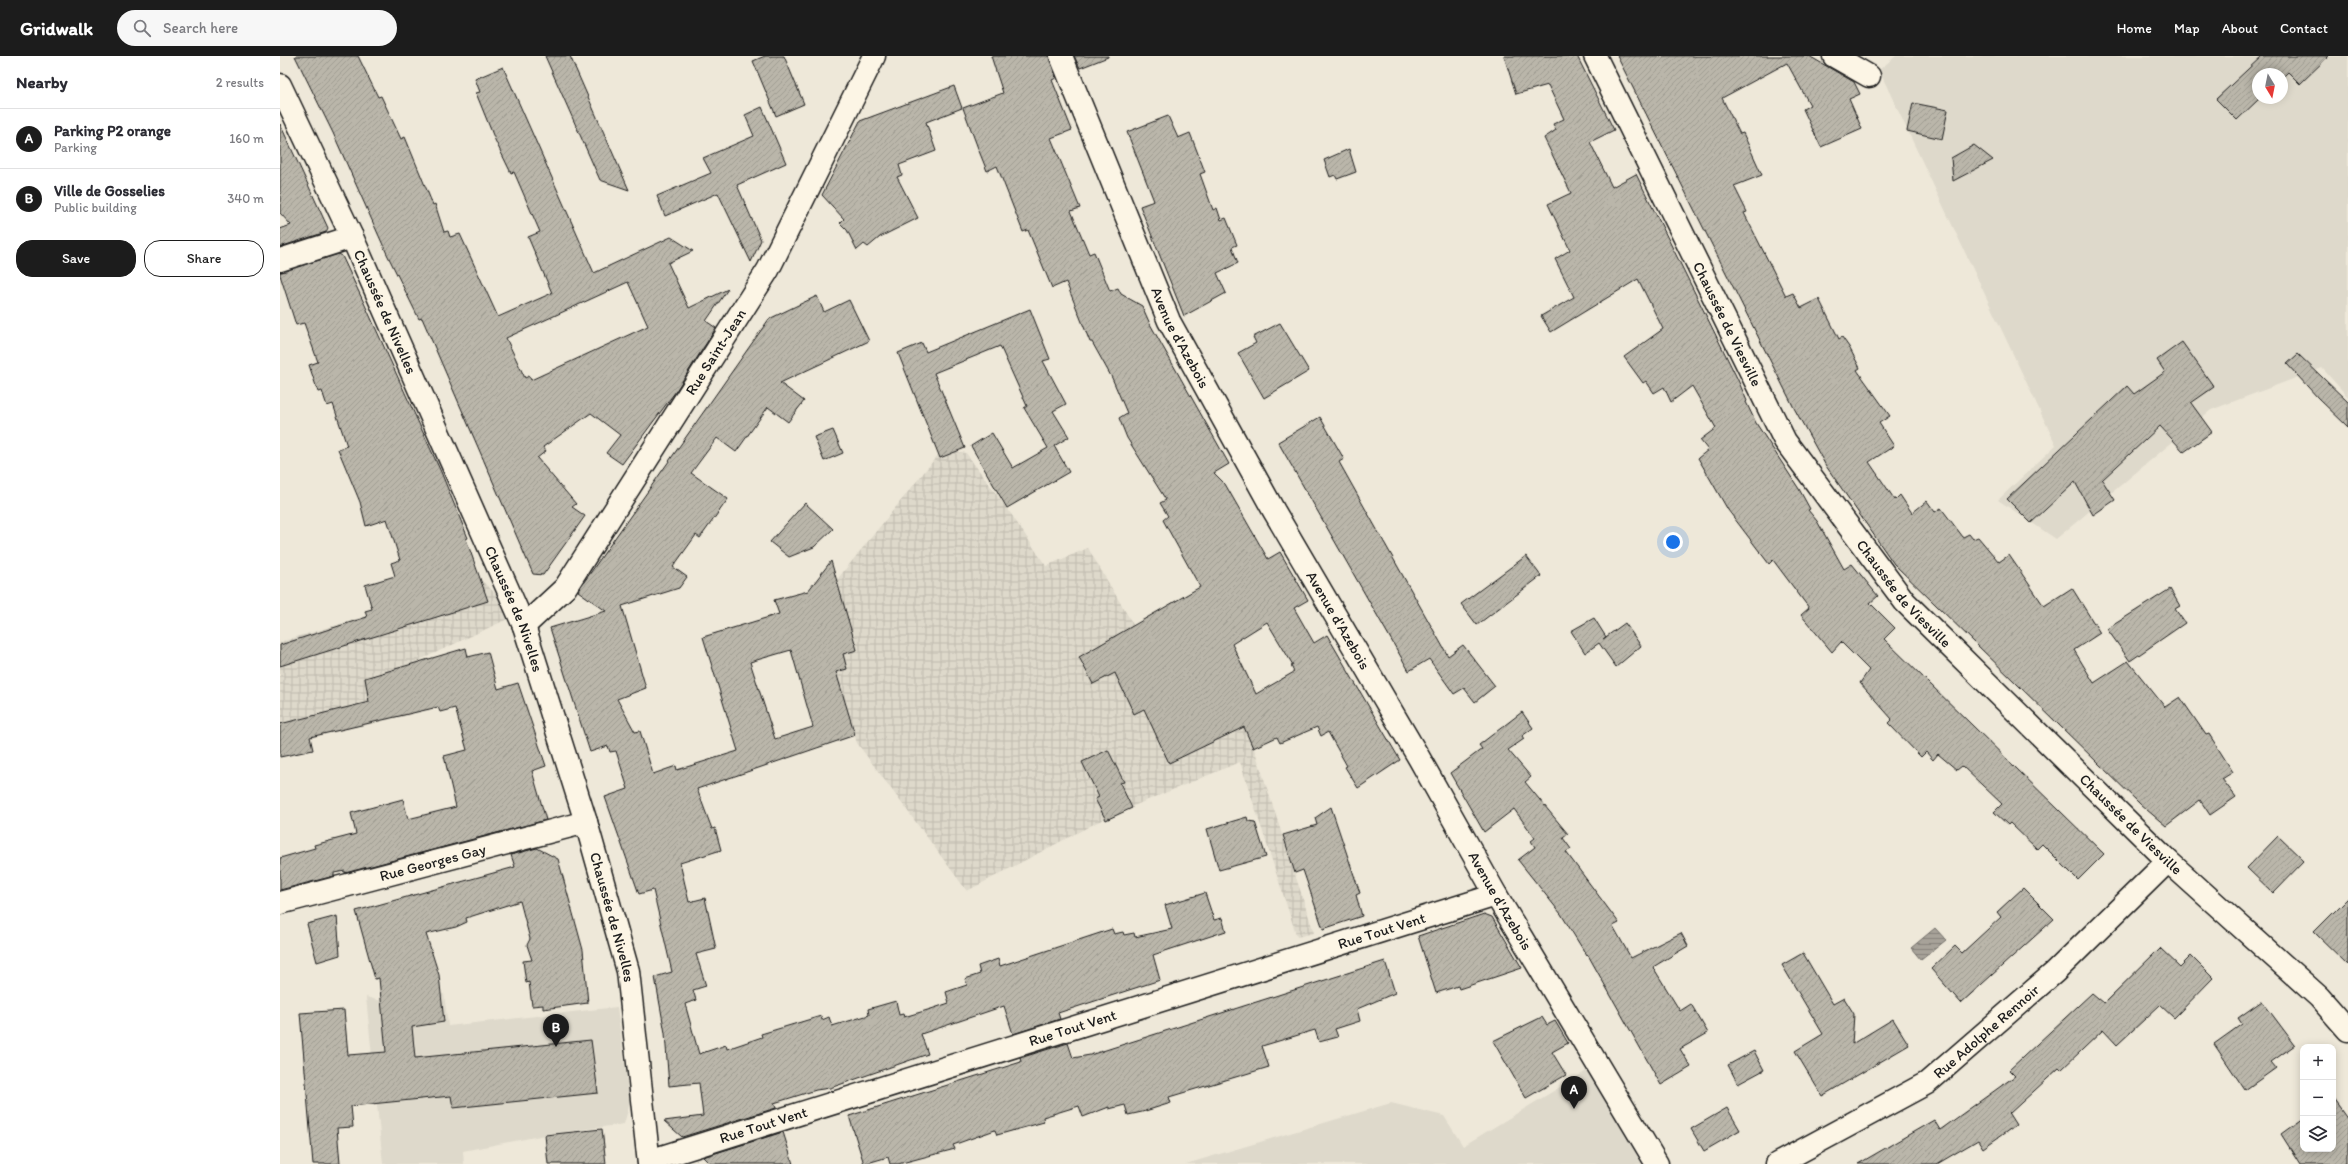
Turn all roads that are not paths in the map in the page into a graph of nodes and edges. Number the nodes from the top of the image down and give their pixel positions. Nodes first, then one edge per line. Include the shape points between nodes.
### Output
1 (874, 56) edge
2 (1060, 56) edge
3 (1595, 56) edge
4 (1834, 56) edge
5 (1869, 76) dead end
6 (280, 86) edge
7 (352, 237) junction
8 (280, 260) edge
9 (524, 626) junction
10 (586, 822) junction
11 (2168, 861) junction
12 (1496, 895) junction
13 (280, 903) edge
14 (2348, 1030) edge
15 (649, 1162) edge
16 (1657, 1164) edge
17 (1777, 1164) edge

1 - 9 street, Rue Saint-Jean via 768,270 565,588
2 - 12 street, Avenue d'Azebois via 1169,321 1274,511
3 - 11 street, Chaussée de Viesville via 1785,441 1904,602
4 - 5 street
6 - 7 street, Chaussée de Nivelles
7 - 8 street
7 - 9 street, Chaussée de Nivelles
9 - 10 street, Chaussée de Nivelles
10 - 13 street, Rue Georges Gay
10 - 15 street, Chaussée de Nivelles via 628,971
11 - 14 street, Chaussée de Viesville via 2319,997
11 - 17 street, Rue Adolphe Rennoir via 2055,972 1927,1083
12 - 15 street, Rue Tout Vent
12 - 16 street, Avenue d'Azebois

